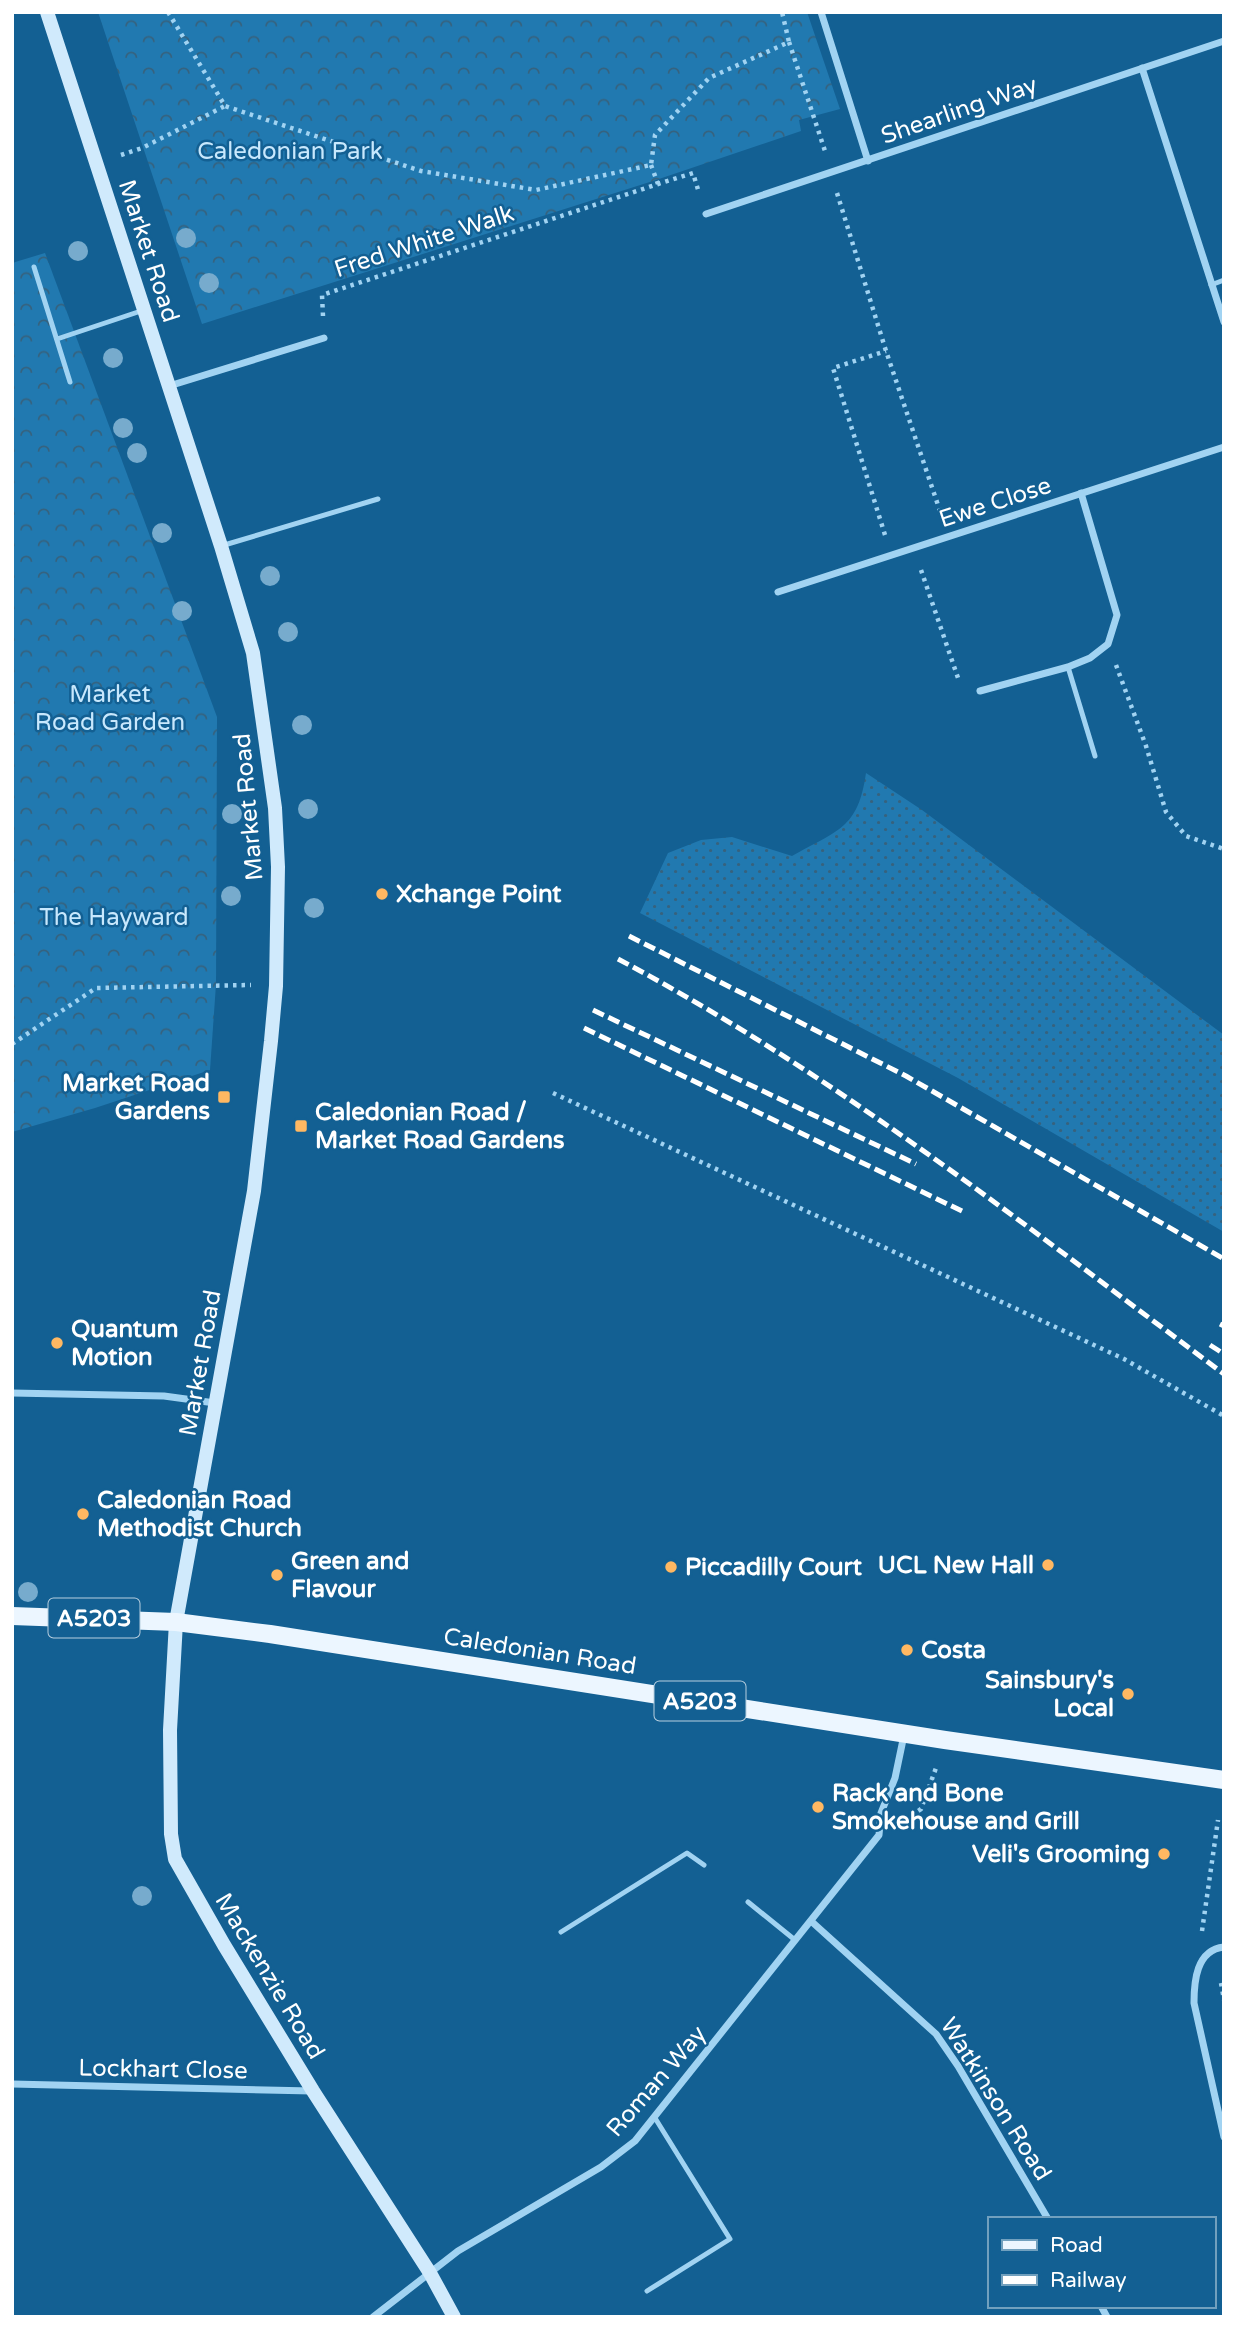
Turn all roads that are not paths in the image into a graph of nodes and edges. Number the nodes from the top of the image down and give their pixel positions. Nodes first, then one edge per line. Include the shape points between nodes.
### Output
1 (47, 12) edge
2 (821, 12) edge
3 (1224, 41) edge
4 (1142, 68) junction
5 (868, 161) junction
6 (706, 214) road end
7 (34, 267) dead end
8 (1224, 280) edge
9 (1211, 285) junction
10 (144, 310) junction
11 (1224, 322) edge
12 (324, 338) road end
13 (57, 339) junction
14 (70, 382) dead end
15 (169, 386) junction
16 (1224, 447) edge
17 (1081, 493) junction
18 (378, 499) dead end
19 (221, 547) junction
20 (778, 592) dead end
21 (1068, 667) junction
22 (980, 691) road end
23 (1095, 756) dead end
24 (12, 1393) edge
25 (215, 1403) junction
26 (12, 1616) edge
27 (176, 1622) junction
28 (904, 1734) junction
29 (1224, 1780) edge
30 (704, 1864) dead end
31 (748, 1902) dead end
32 (811, 1921) junction
33 (561, 1932) dead end
34 (795, 1940) junction
35 (1224, 1947) edge
36 (12, 2084) edge
37 (313, 2091) junction
38 (655, 2118) junction
39 (1224, 2137) edge
40 (1047, 2217) edge
41 (430, 2273) junction
42 (647, 2291) dead end
43 (373, 2317) edge
44 (454, 2317) edge

1 - 10 street, Market Road
2 - 5 street
3 - 4 street, Shearling Way
4 - 5 street, Shearling Way
4 - 9 street
5 - 6 street, Shearling Way
7 - 13 lane
8 - 9 lane
9 - 11 street
10 - 13 lane
10 - 15 street, Market Road
12 - 15 street
13 - 14 lane
15 - 19 street, Market Road
16 - 17 street, Ewe Close
17 - 20 street, Ewe Close
17 - 21 street via 1117,615 1108,644
18 - 19 lane
19 - 25 street, Market Road via 260,691 278,867 276,986 268,1073 254,1191
21 - 22 street
21 - 23 lane
24 - 25 street via 164,1396
25 - 27 street, Market Road
26 - 27 main road, Caledonian Road / A5203
27 - 28 main road, Caledonian Road / A5203
27 - 37 street, Mackenzie Road via 170,1742 171,1834 176,1859
28 - 29 main road, Caledonian Road / A5203
28 - 32 street, Roman Way via 879,1835
30 - 33 lane via 687,1853
31 - 34 lane
32 - 34 street, Roman Way
32 - 40 street, Watkinson Road via 936,2034
34 - 38 street, Roman Way
35 - 39 street via 1210,1951 1199,1964 1194,1981 1194,2003
36 - 37 street, Lockhart Close
37 - 41 street, Mackenzie Road
38 - 41 street, Roman Way via 635,2141 601,2167 473,2241
38 - 42 lane via 730,2239
41 - 43 street, Roman Way
41 - 44 street, Mackenzie Road

